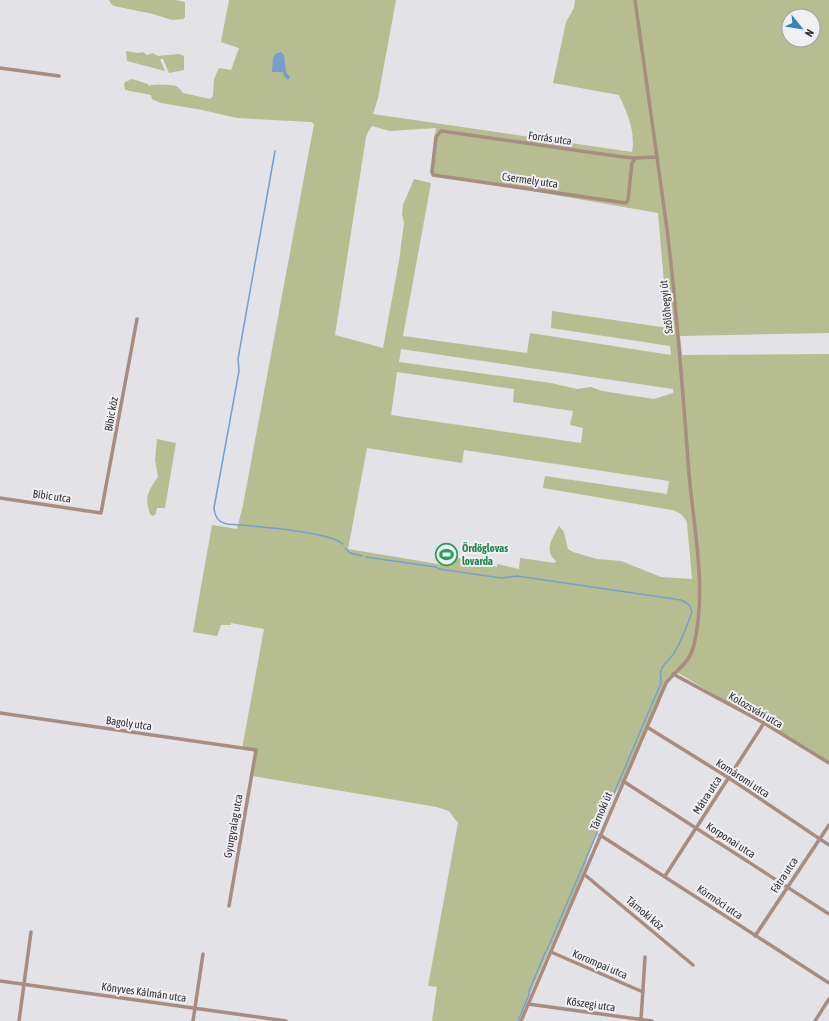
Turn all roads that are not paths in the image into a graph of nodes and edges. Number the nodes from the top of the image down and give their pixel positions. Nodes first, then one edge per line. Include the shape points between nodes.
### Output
1 (635, 0) edge
2 (0, 68) edge
3 (59, 76) dead end
4 (441, 131) joint
5 (656, 157) junction
6 (635, 158) junction
7 (137, 319) dead end
8 (0, 498) edge
9 (102, 513) joint
10 (699, 613) joint
11 (673, 674) junction
12 (0, 713) edge
13 (764, 723) junction
14 (647, 727) junction
15 (256, 750) joint
16 (829, 763) edge
17 (729, 778) junction
18 (623, 782) junction
19 (829, 825) edge
20 (697, 828) junction
21 (600, 835) junction
22 (819, 839) junction
23 (829, 845) edge
24 (585, 875) junction
25 (666, 876) junction
26 (787, 888) junction
27 (229, 906) dead end
28 (829, 914) edge
29 (31, 932) dead end
30 (755, 936) junction
31 (551, 952) junction
32 (203, 954) dead end
33 (645, 957) dead end
34 (692, 965) dead end
35 (0, 981) edge
36 (829, 983) edge
37 (24, 984) junction
38 (643, 992) junction
39 (829, 999) edge
40 (528, 1004) junction
41 (195, 1008) junction
42 (641, 1020) edge
43 (19, 1021) edge
44 (193, 1021) edge
45 (286, 1021) edge
46 (521, 1021) edge
47 (652, 1021) edge
48 (814, 1021) edge

1 - 5 street, Szőlőhegyi út
2 - 3 street
4 - 6 street, Forrás utca
4 - 6 street, Csermely utca via 436,136 433,175 622,202 628,200 631,167
5 - 6 street, Forrás utca
5 - 10 street, Szőlőhegyi út via 667,230 683,395 699,577
7 - 9 street, Bíbic köz
8 - 9 street, Bíbic utca
10 - 11 street, Tárnoki út via 691,655
11 - 13 street, Kolozsvári utca
11 - 14 street, Tárnoki út via 666,683
12 - 15 street, Bagoly utca
13 - 16 street, Kolozsvári utca
13 - 17 street, Mátra utca
14 - 17 street, Komáromi utca
14 - 18 street, Tárnoki út
15 - 27 street, Gyurgyalag utca
17 - 20 street, Mátra utca
17 - 22 street, Komáromi utca
18 - 20 street, Korponai utca
18 - 21 street, Tárnoki út
19 - 22 street, Fátra utca
20 - 25 street, Mátra utca
20 - 26 street, Korponai utca
21 - 24 street, Tárnoki út
21 - 25 street, Körmöci utca
22 - 23 street, Komáromi utca
22 - 26 street, Fátra utca
24 - 31 street, Tárnoki út
24 - 34 street, Tárnoki köz
25 - 30 street, Körmöci utca
26 - 28 street, Korponai utca
26 - 30 street, Fátra utca
29 - 37 street
30 - 36 street, Körmöci utca
31 - 38 street, Korompai utca
31 - 40 street, Tárnoki út
32 - 41 street
33 - 38 street
35 - 37 street, Könyves Kálmán utca
37 - 41 street, Könyves Kálmán utca
37 - 43 street
38 - 42 street
39 - 48 street
40 - 42 street, Kőszegi utca
40 - 46 street, Tárnoki út
41 - 44 street
41 - 45 street, Könyves Kálmán utca
42 - 47 street, Kőszegi utca

